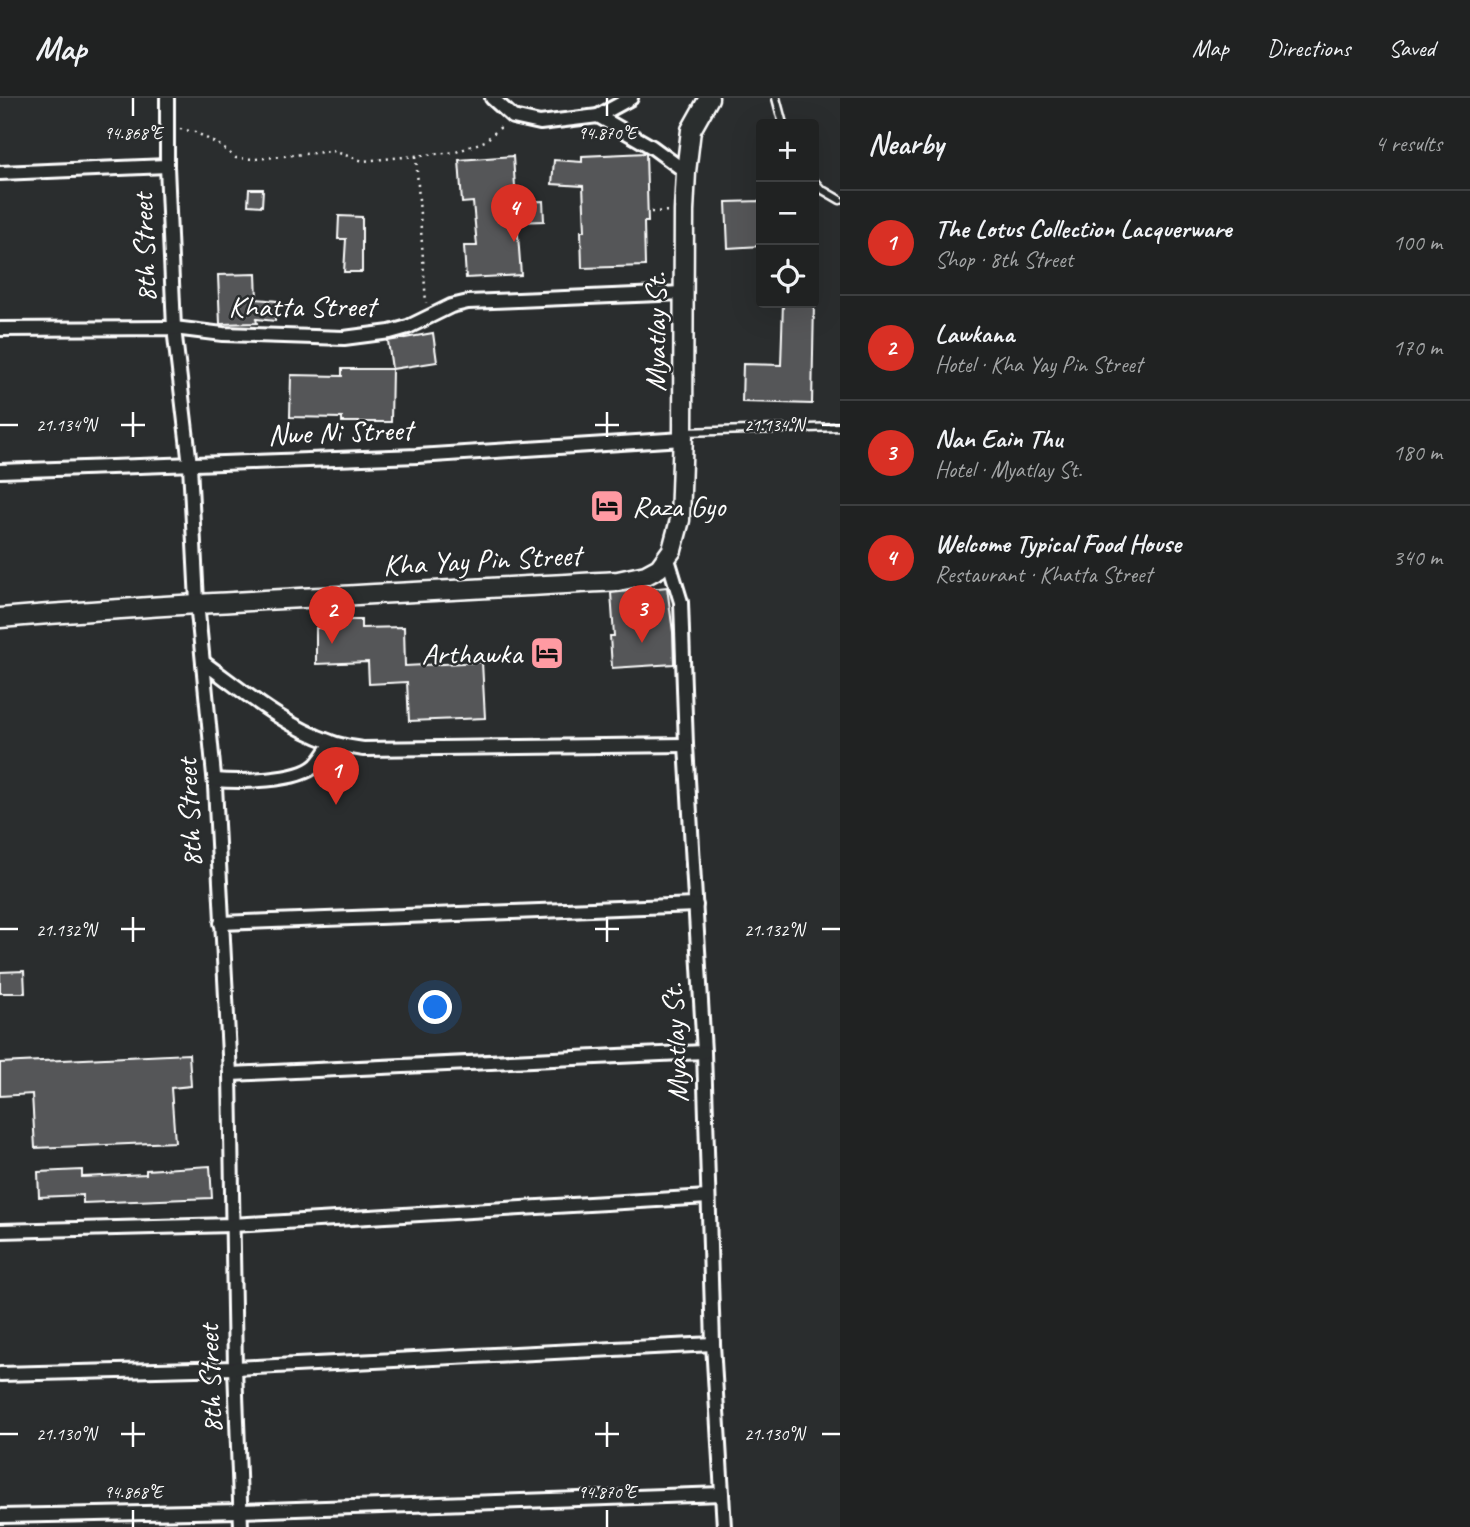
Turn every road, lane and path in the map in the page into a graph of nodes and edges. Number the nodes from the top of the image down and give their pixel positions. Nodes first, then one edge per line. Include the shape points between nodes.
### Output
1 (167, 98) edge
2 (492, 98) edge
3 (631, 98) edge
4 (709, 98) edge
5 (776, 98) edge
6 (598, 116) junction
7 (513, 117) junction
8 (782, 119) edge
9 (167, 125) junction
10 (416, 156) junction
11 (167, 166) junction
12 (686, 172) junction
13 (0, 173) edge
14 (815, 182) edge
15 (840, 200) edge
16 (682, 293) junction
17 (427, 316) junction
18 (174, 328) junction
19 (0, 329) edge
20 (840, 427) edge
21 (683, 436) junction
22 (190, 466) junction
23 (0, 471) edge
24 (668, 559) junction
25 (197, 602) junction
26 (0, 618) edge
27 (203, 662) junction
28 (332, 743) junction
29 (686, 745) junction
30 (215, 780) junction
31 (696, 905) junction
32 (221, 923) junction
33 (704, 1052) junction
34 (230, 1074) junction
35 (708, 1197) junction
36 (232, 1225) junction
37 (0, 1231) edge
38 (713, 1344) junction
39 (235, 1368) junction
40 (0, 1374) edge
41 (722, 1494) junction
42 (240, 1511) junction
43 (0, 1516) edge
44 (241, 1527) edge
45 (724, 1527) edge

1 - 9 street, 8th Street
2 - 7 street
3 - 6 street
4 - 12 street, Myatlay St. via 696,118
5 - 8 lane
6 - 7 street via 540,123
6 - 12 street
7 - 10 path via 485,141 456,152
9 - 10 path via 195,132 236,158 334,151 363,161
9 - 11 street, 8th Street
10 - 17 path
11 - 13 street
11 - 18 street, 8th Street
12 - 16 street, Myatlay St.
14 - 15 lane
16 - 17 street, Khatta Street via 468,302
16 - 21 street, Myatlay St.
17 - 18 street, Khatta Street via 390,332 344,338
18 - 19 street, Khatta Street
18 - 22 street, 8th Street
20 - 21 lane
21 - 22 street, Nwe Ni Street via 418,456
21 - 24 street, Myatlay St. via 680,520
22 - 23 street, Nwe Ni Street
22 - 25 street, 8th Street
24 - 25 street, Kha Yay Pin Street via 646,575 618,581
24 - 29 street, Myatlay St. via 681,602
25 - 26 street, Kha Yay Pin Street
25 - 27 street, 8th Street
27 - 28 street via 260,704
27 - 30 street, 8th Street
28 - 29 street via 363,749
28 - 30 street via 316,766 306,771 246,782
29 - 31 street, Myatlay St.
30 - 32 street, 8th Street
31 - 32 street
31 - 33 street, Myatlay St.
32 - 34 street, 8th Street
33 - 34 street
33 - 35 street, Myatlay St.
34 - 36 street, 8th Street
35 - 36 street
35 - 38 street, Myatlay St.
36 - 37 street
36 - 39 street, 8th Street
38 - 39 street
38 - 41 street, Myatlay St.
39 - 40 street
39 - 42 street, 8th Street
41 - 42 street
41 - 45 street, Myatlay St.
42 - 43 street
42 - 44 street, 8th Street

